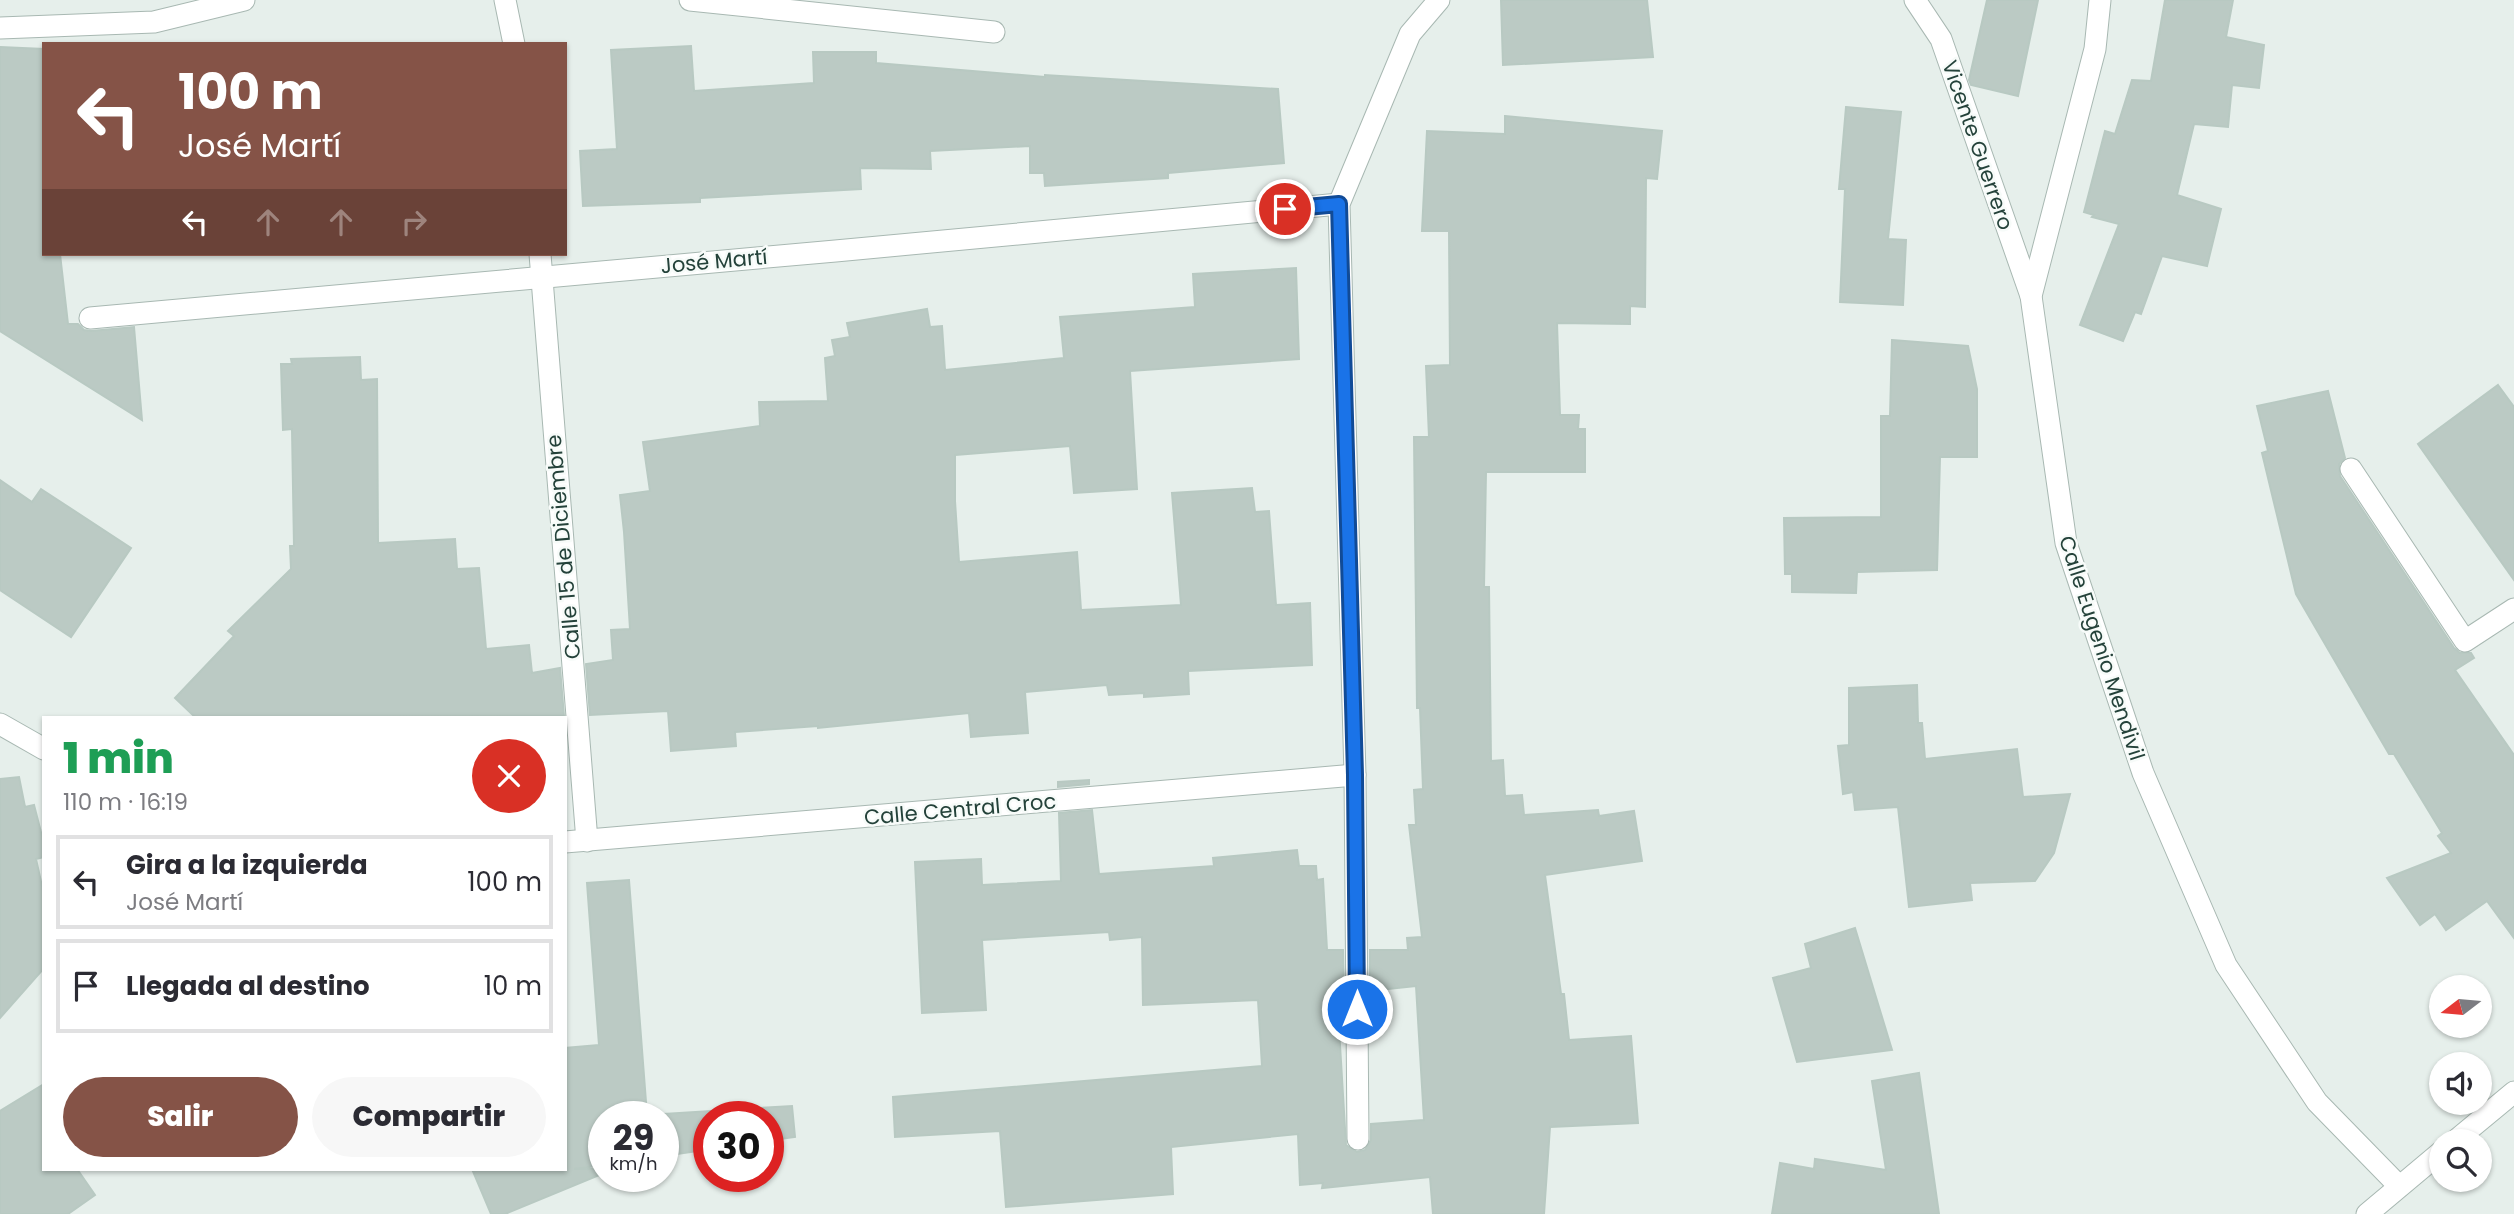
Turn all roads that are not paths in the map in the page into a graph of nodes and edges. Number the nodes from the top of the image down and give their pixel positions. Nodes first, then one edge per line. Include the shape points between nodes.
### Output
1 (244, 0) edge
2 (505, 0) edge
3 (690, 0) edge
4 (1439, 0) edge
5 (1915, 0) edge
6 (2100, 0) edge
7 (0, 28) edge
8 (994, 32) dead end
9 (514, 42) edge
10 (1339, 204) junction
11 (540, 256) edge
12 (541, 275) junction
13 (2031, 296) junction
14 (90, 318) dead end
15 (2351, 469) dead end
16 (2514, 609) edge
17 (0, 724) edge
18 (42, 748) edge
19 (1355, 775) junction
20 (587, 841) junction
21 (567, 842) edge
22 (2514, 1092) edge
23 (2469, 1129) edge
24 (1358, 1139) dead end
25 (2429, 1162) edge
26 (2399, 1186) junction
27 (2367, 1214) edge

1 - 7 street via 154,22
2 - 9 street
3 - 8 street
4 - 10 street via 1410,34
5 - 13 street, Vicente Guerrero via 1941,39
6 - 13 street, Calle Eugenio Mendivil via 2095,49
10 - 12 street, José Martí
10 - 19 street
11 - 12 street, Calle 15 de Diciembre
12 - 14 street, José Martí
12 - 20 street, Calle 15 de Diciembre
13 - 26 street, Calle Eugenio Mendivil via 2066,542 2143,773 2225,965 2317,1102
15 - 16 street via 2465,641
17 - 18 street
19 - 20 street, Calle Central Croc
19 - 24 street
20 - 21 street, Calle Central Croc
22 - 23 street
25 - 26 street
26 - 27 street

